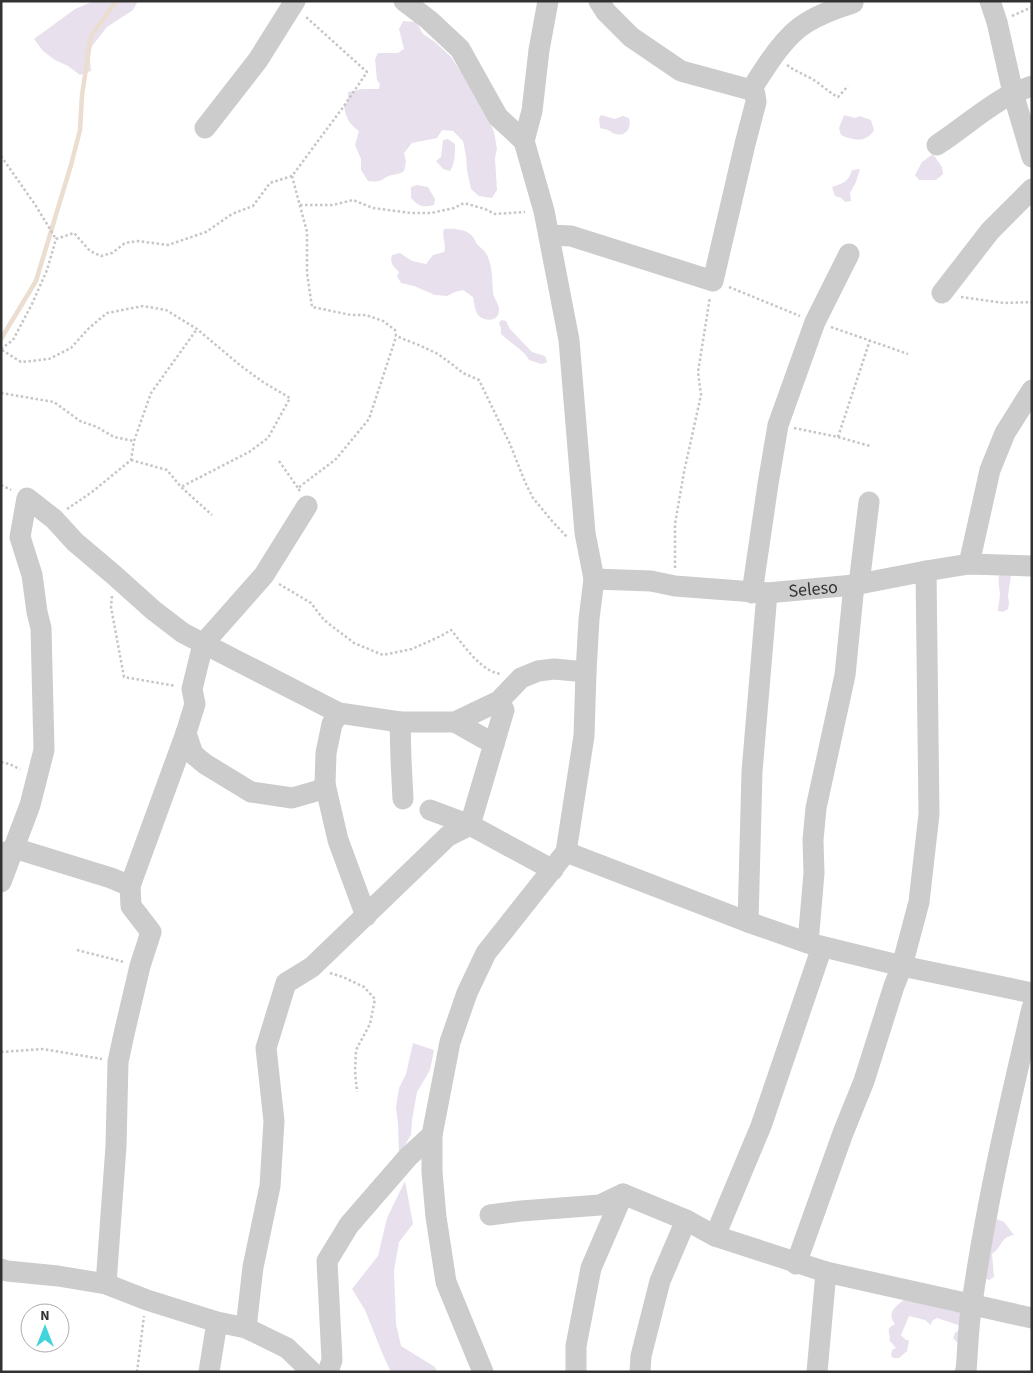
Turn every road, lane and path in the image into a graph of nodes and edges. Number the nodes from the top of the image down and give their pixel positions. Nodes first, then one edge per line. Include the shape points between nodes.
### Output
1 (404, 1) edge
2 (548, 1) edge
3 (990, 1) edge
4 (853, 2) edge
5 (294, 3) edge
6 (607, 5) edge
7 (774, 54) junction
8 (848, 86) dead end
9 (751, 90) junction
10 (1022, 90) edge
11 (205, 128) dead end
12 (524, 142) junction
13 (938, 145) dead end
14 (1, 156) edge
15 (1032, 158) edge
16 (292, 176) junction
17 (1032, 189) edge
18 (300, 205) junction
19 (544, 211) junction
20 (549, 235) junction
21 (56, 239) junction
22 (849, 254) dead end
23 (713, 281) junction
24 (942, 293) joint
25 (1032, 302) edge
26 (814, 322) junction
27 (197, 329) junction
28 (396, 336) junction
29 (870, 340) junction
30 (2, 350) edge
31 (908, 354) dead end
32 (1032, 390) edge
33 (1, 393) edge
34 (778, 424) junction
35 (838, 437) junction
36 (134, 441) junction
37 (870, 446) dead end
38 (131, 460) junction
39 (280, 461) dead end
40 (182, 487) junction
41 (303, 497) junction
42 (869, 502) dead end
43 (212, 516) dead end
44 (54, 519) junction
45 (588, 548) junction
46 (969, 564) junction
47 (1032, 566) edge
48 (926, 571) junction
49 (114, 575) junction
50 (264, 576) junction
51 (594, 579) junction
52 (856, 585) junction
53 (675, 586) junction
54 (760, 593) junction
55 (203, 644) junction
56 (586, 672) junction
57 (521, 678) junction
58 (192, 689) junction
59 (499, 701) junction
60 (339, 714) junction
61 (400, 722) junction
62 (455, 722) junction
63 (186, 733) junction
64 (494, 744) junction
65 (325, 784) junction
66 (403, 799) dead end
67 (430, 810) dead end
68 (470, 825) junction
69 (8, 852) edge
70 (566, 852) junction
71 (553, 870) junction
72 (1, 882) edge
73 (130, 886) junction
74 (366, 916) junction
75 (748, 922) junction
76 (815, 945) junction
77 (77, 950) dead end
78 (140, 966) junction
79 (902, 966) junction
80 (312, 967) junction
81 (1032, 993) edge
82 (1032, 1008) edge
83 (1, 1052) edge
84 (118, 1062) junction
85 (357, 1092) dead end
86 (432, 1135) junction
87 (623, 1194) junction
88 (490, 1215) dead end
89 (686, 1220) junction
90 (715, 1236) junction
91 (796, 1264) junction
92 (826, 1272) junction
93 (3, 1276) edge
94 (106, 1284) junction
95 (146, 1300) junction
96 (971, 1305) junction
97 (1032, 1318) edge
98 (217, 1322) junction
99 (246, 1328) junction
100 (136, 1372) edge
101 (209, 1372) edge
102 (312, 1372) edge
103 (328, 1372) edge
104 (483, 1372) edge
105 (576, 1372) edge
106 (640, 1372) edge
107 (817, 1372) edge
108 (966, 1372) edge

1 - 12 street via 460,50 498,117
2 - 12 street via 532,111
3 - 10 street
4 - 7 street via 804,23
5 - 11 street via 258,60
5 - 16 path via 367,72
6 - 9 street via 631,37 681,71
7 - 8 path via 838,97
7 - 9 street
9 - 23 street via 756,102
10 - 13 street via 997,101
10 - 15 street
12 - 19 street
14 - 21 path
16 - 18 path
16 - 21 path via 270,183 253,206 232,214 206,232 168,245 138,241 125,243 112,253 101,256 90,251 74,233
17 - 24 street via 990,231
18 - 19 path via 333,205 353,200 373,208 412,213 431,213 464,203 495,214
18 - 28 path via 307,232 312,308 366,315 383,321 395,330
19 - 20 street
20 - 23 street via 571,236
20 - 45 street via 569,340
21 - 30 path via 32,304 13,340
22 - 26 street
23 - 26 path
23 - 53 path via 698,372 701,395 675,524
24 - 25 path via 1004,303
26 - 29 path
26 - 34 street
27 - 30 path via 166,310 143,306 107,313 71,348 49,359 20,362
27 - 36 path via 151,393
27 - 40 path via 263,382 290,398 268,438 249,452
28 - 41 path via 369,419
28 - 45 path via 438,354 463,373 479,380 533,498 576,546
29 - 31 path
29 - 35 path
32 - 46 street via 1005,433 990,470
33 - 36 path via 54,402 80,421 114,437
34 - 35 path
34 - 54 street via 768,484
35 - 37 path
36 - 38 path
38 - 40 path via 167,470
38 - 44 path
39 - 41 path
40 - 43 path
41 - 50 street
42 - 52 street
44 - 49 street
44 - 69 street via 27,498 20,537 32,576 41,628 44,750 30,805
45 - 51 street
46 - 47 street, Seleso
46 - 48 street, Seleso
48 - 52 street, Seleso
48 - 79 street via 929,814 919,902
49 - 55 street via 153,610
49 - 58 path via 111,608 124,677
50 - 55 street
50 - 57 path via 311,602 324,620 354,643 384,655 412,648 451,630 485,668 496,674
51 - 53 street, Seleso via 651,581
51 - 56 street
52 - 54 street, Seleso
52 - 76 street via 845,675 816,808 813,840
53 - 54 street, Seleso
54 - 75 street
55 - 58 street
55 - 60 street
56 - 57 street via 554,669
56 - 70 street via 584,736
57 - 59 street
58 - 63 street via 195,704
59 - 62 street
59 - 64 street via 504,710
60 - 61 street
60 - 65 street via 332,724 326,752
61 - 62 street
61 - 66 street
62 - 64 street
63 - 65 street via 193,754 204,764 251,792 292,798 320,790
63 - 73 street
64 - 68 street
65 - 74 street via 338,840
67 - 68 street
68 - 71 street
68 - 74 street via 448,836
69 - 72 street
69 - 73 street via 111,878
70 - 71 street
70 - 75 street
71 - 86 street via 486,953 467,993 450,1042
73 - 78 street via 131,906 151,932
74 - 80 street
75 - 76 street
76 - 79 street
76 - 90 street via 761,1126
77 - 78 path
78 - 84 street
79 - 81 street
79 - 91 street via 864,1081 842,1133
80 - 85 path via 364,987 375,999 370,1024 356,1050
80 - 99 street via 286,983 266,1048 274,1121 270,1186 253,1267
82 - 96 street via 1005,1120
83 - 84 path via 42,1049
84 - 94 street via 116,1146
86 - 103 street via 408,1157 350,1225 327,1261 332,1360
86 - 104 street via 436,1217 446,1282
87 - 88 street via 600,1204
87 - 89 street
87 - 105 street via 591,1268 576,1346
89 - 90 street
89 - 106 street via 660,1281
90 - 91 street
91 - 92 street
92 - 96 street
92 - 107 street
93 - 94 street via 58,1276
94 - 95 street
95 - 98 street
95 - 100 path
96 - 97 street
96 - 108 street
98 - 99 street
98 - 101 street
99 - 102 street via 287,1348

